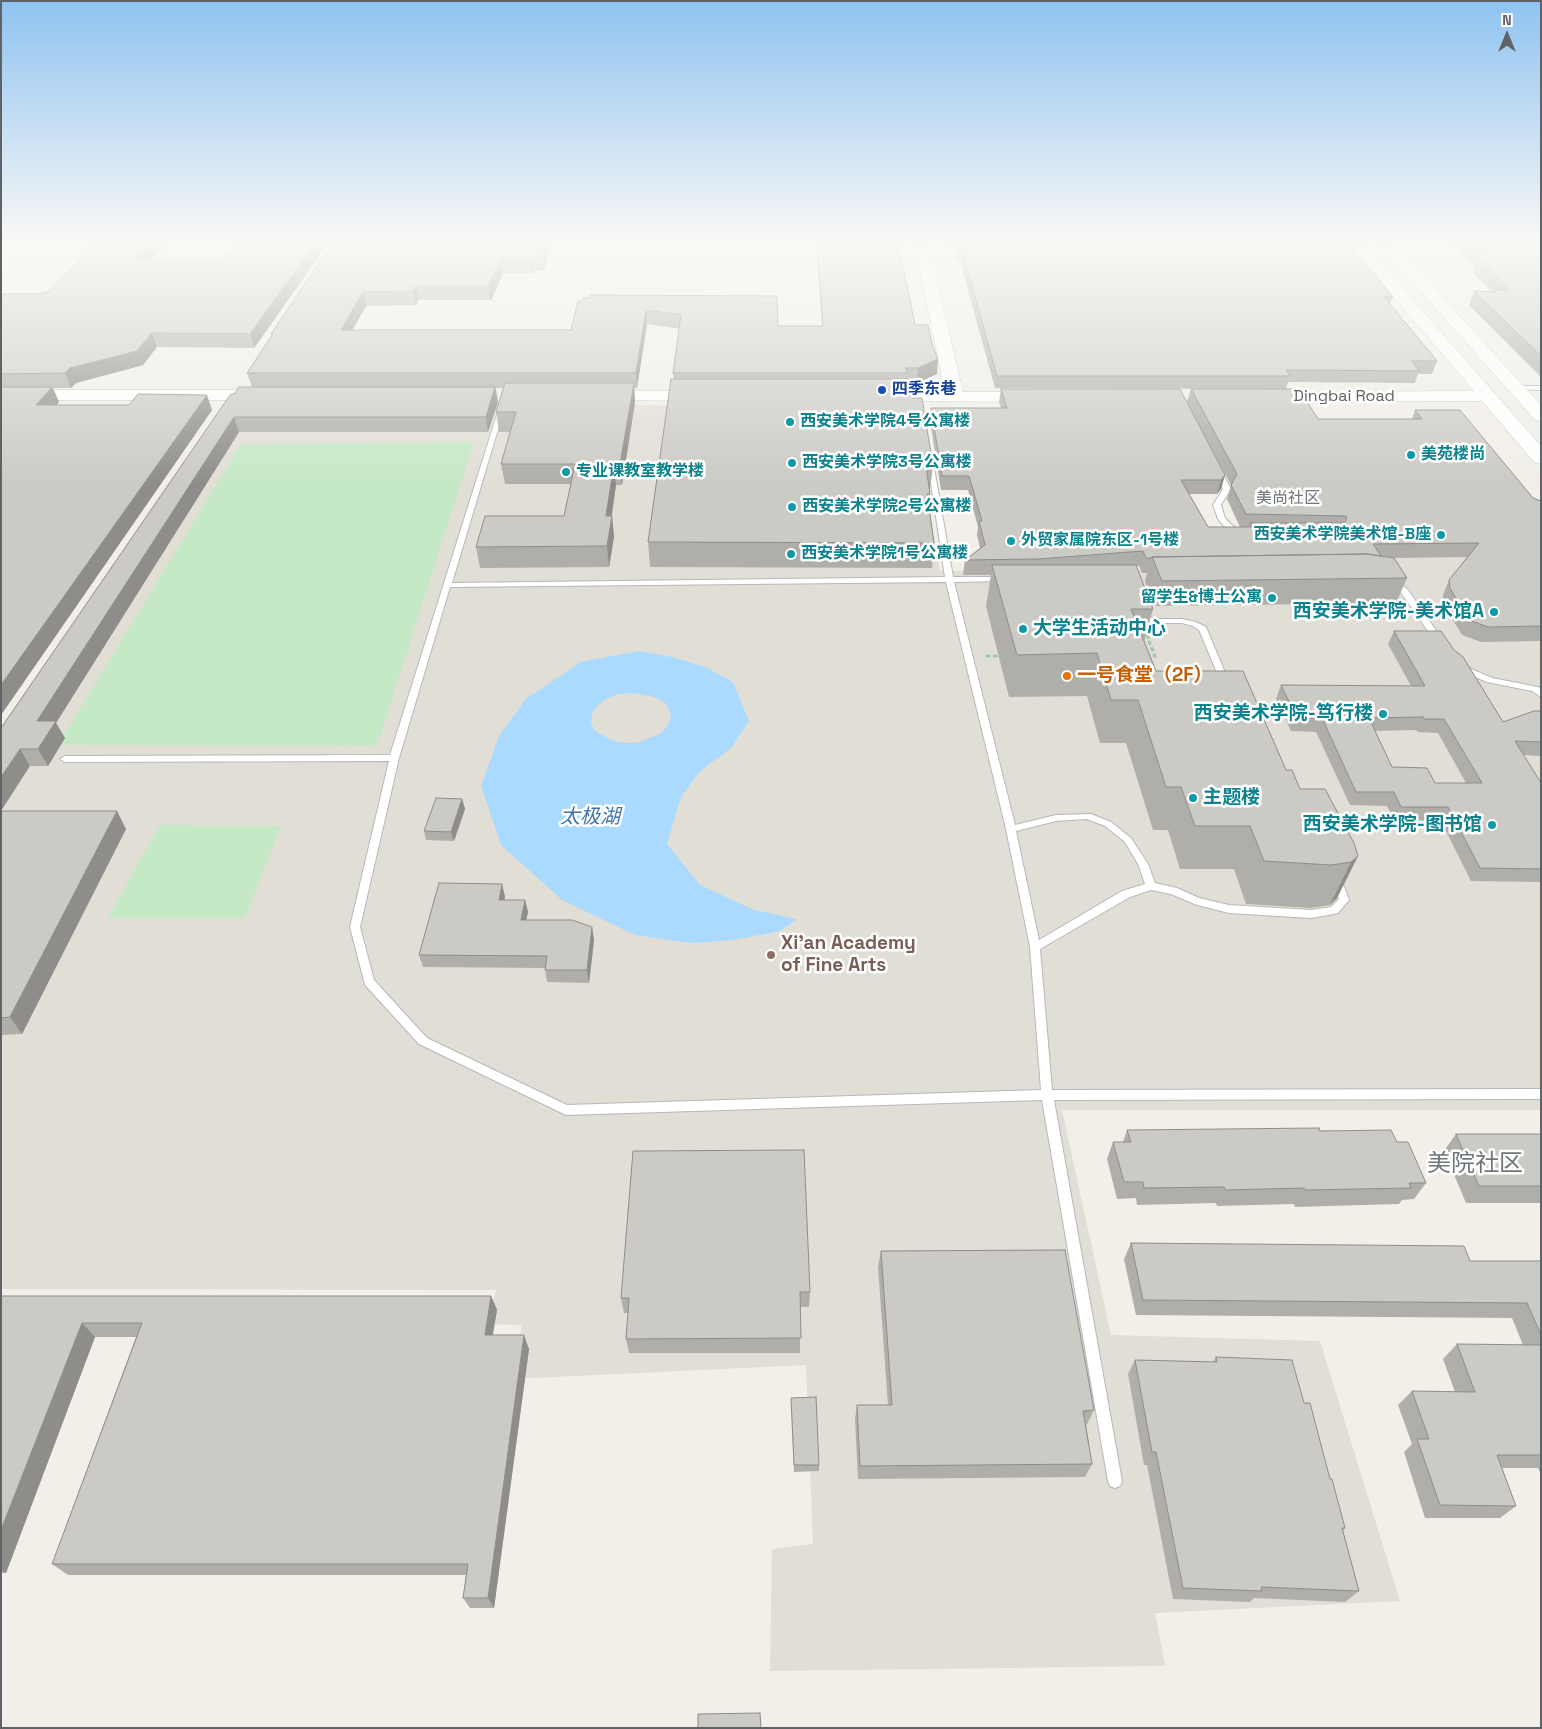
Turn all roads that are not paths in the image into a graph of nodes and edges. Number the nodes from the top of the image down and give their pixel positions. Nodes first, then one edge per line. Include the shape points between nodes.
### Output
1 (939, 323) edge
2 (1423, 323) edge
3 (1457, 323) edge
4 (244, 379) dead end
5 (1516, 388) junction
6 (1541, 388) edge
7 (1, 395) edge
8 (233, 395) junction
9 (282, 395) edge
10 (505, 395) edge
11 (585, 396) edge
12 (724, 396) edge
13 (863, 396) edge
14 (1486, 396) junction
15 (955, 397) junction
16 (1050, 397) edge
17 (1248, 397) edge
18 (221, 413) edge
19 (1541, 416) edge
20 (928, 445) edge
21 (1541, 458) edge
22 (1215, 466) edge
23 (1252, 534) edge
24 (1016, 578) edge
25 (1381, 578) edge
26 (948, 579) junction
27 (447, 585) junction
28 (1136, 608) edge
29 (1446, 652) edge
30 (1452, 660) edge
31 (1227, 687) edge
32 (1541, 694) edge
33 (394, 758) junction
34 (65, 759) dead end
35 (1011, 830) junction
36 (1332, 870) edge
37 (1151, 886) junction
38 (1035, 947) junction
39 (1541, 1094) edge
40 (1047, 1095) junction
41 (1115, 1482) dead end

1 - 15 street
2 - 14 street
3 - 5 street
4 - 8 street
5 - 6 lane
5 - 19 street
7 - 8 street
8 - 9 street
8 - 18 street
10 - 27 lane
11 - 12 street
13 - 15 street via 922,402
14 - 17 street, Dingbai Road
14 - 21 street
15 - 16 street
20 - 26 lane
22 - 23 lane via 1227,489 1218,505 1222,519 1231,529
24 - 26 lane
25 - 29 lane via 1405,592
26 - 27 lane
26 - 35 lane
27 - 33 lane
28 - 31 lane via 1146,619 1182,621 1203,629
30 - 32 lane via 1464,670 1490,680 1521,685
33 - 34 lane
33 - 40 lane via 355,927 370,982 423,1041 566,1110
35 - 37 lane via 1056,818 1088,816 1108,824 1128,840 1143,864
35 - 38 lane
36 - 37 lane via 1344,900 1334,910 1311,914 1229,908
37 - 38 lane via 1126,894
38 - 40 lane
39 - 40 lane
40 - 41 lane

